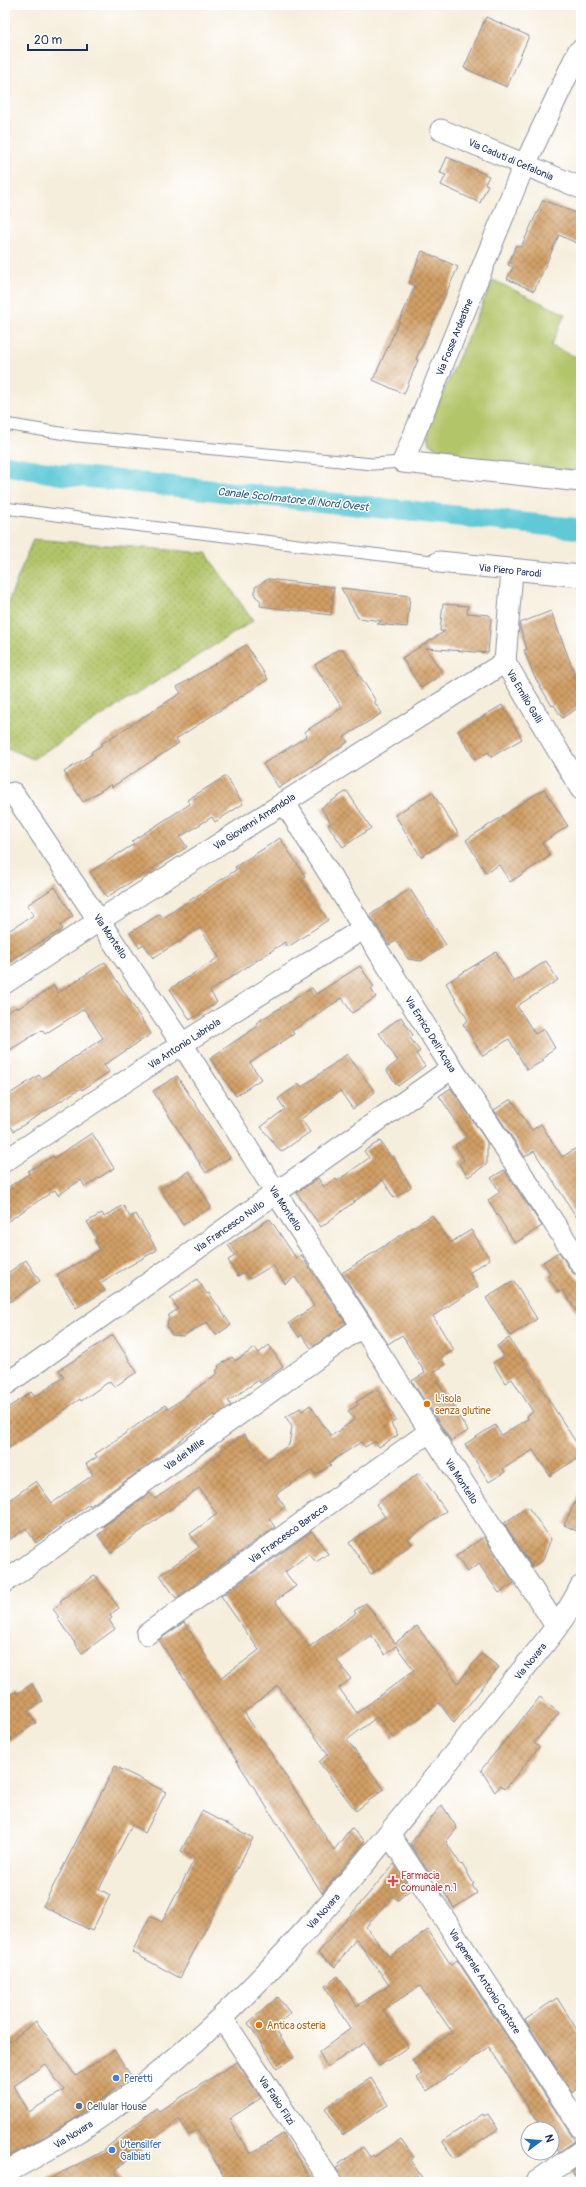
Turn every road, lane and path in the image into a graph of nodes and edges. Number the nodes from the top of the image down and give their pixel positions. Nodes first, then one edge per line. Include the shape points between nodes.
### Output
1 (581, 50) edge
2 (441, 130) dead end
3 (525, 164) junction
4 (581, 188) edge
5 (5, 424) edge
6 (403, 462) junction
7 (581, 481) edge
8 (5, 508) edge
9 (439, 562) joint
10 (512, 570) junction
11 (581, 576) edge
12 (505, 662) junction
13 (581, 789) edge
14 (13, 793) dead end
15 (284, 802) junction
16 (100, 920) junction
17 (364, 928) junction
18 (5, 983) edge
19 (182, 1044) junction
20 (452, 1068) junction
21 (5, 1161) edge
22 (276, 1193) junction
23 (581, 1264) edge
24 (362, 1326) junction
25 (5, 1385) edge
26 (429, 1432) junction
27 (5, 1582) edge
28 (580, 1591) edge
29 (556, 1626) junction
30 (147, 1634) dead end
31 (389, 1834) junction
32 (222, 2018) junction
33 (581, 2128) edge
34 (581, 2151) edge
35 (5, 2173) edge
36 (331, 2182) edge
37 (536, 2182) edge

1 - 3 street, Via Fosse Ardeatine
2 - 3 street, Via Caduti di Cefalonia
3 - 4 street, Via Caduti di Cefalonia
3 - 6 street, Via Fosse Ardeatine
5 - 6 lane via 86,437 372,464
6 - 7 street
8 - 9 lane
9 - 10 street, Via Piero Parodi
10 - 11 street, Via Piero Parodi
10 - 12 street, Via Emilio Galli
12 - 13 street, Via Emilio Galli
12 - 15 street, Via Giovanni Amendola
14 - 16 street, Via Montello
15 - 16 street, Via Giovanni Amendola
15 - 17 street, Via Enrico Dell'Acqua
16 - 18 street, Via Giovanni Amendola
16 - 19 street, Via Montello
17 - 19 street, Via Antonio Labriola
17 - 20 street, Via Enrico Dell'Acqua
19 - 21 street, Via Antonio Labriola
19 - 22 street, Via Montello
20 - 22 street, Via Francesco Nullo
20 - 23 street, Via Enrico Dell'Acqua
22 - 24 street, Via Montello
22 - 25 street, Via Francesco Nullo
24 - 26 street, Via Montello
24 - 27 street, Via dei Mille
26 - 29 street, Via Montello
26 - 30 street, Via Francesco Baracca
28 - 29 street, Via Novara
29 - 31 street, Via Novara
31 - 32 street, Via Novara via 337,1895
31 - 33 street, Via generale Antonio Cantore
32 - 35 street, Via Novara via 123,2101 82,2129
32 - 36 street, Via Fabio Filzi
34 - 37 street

